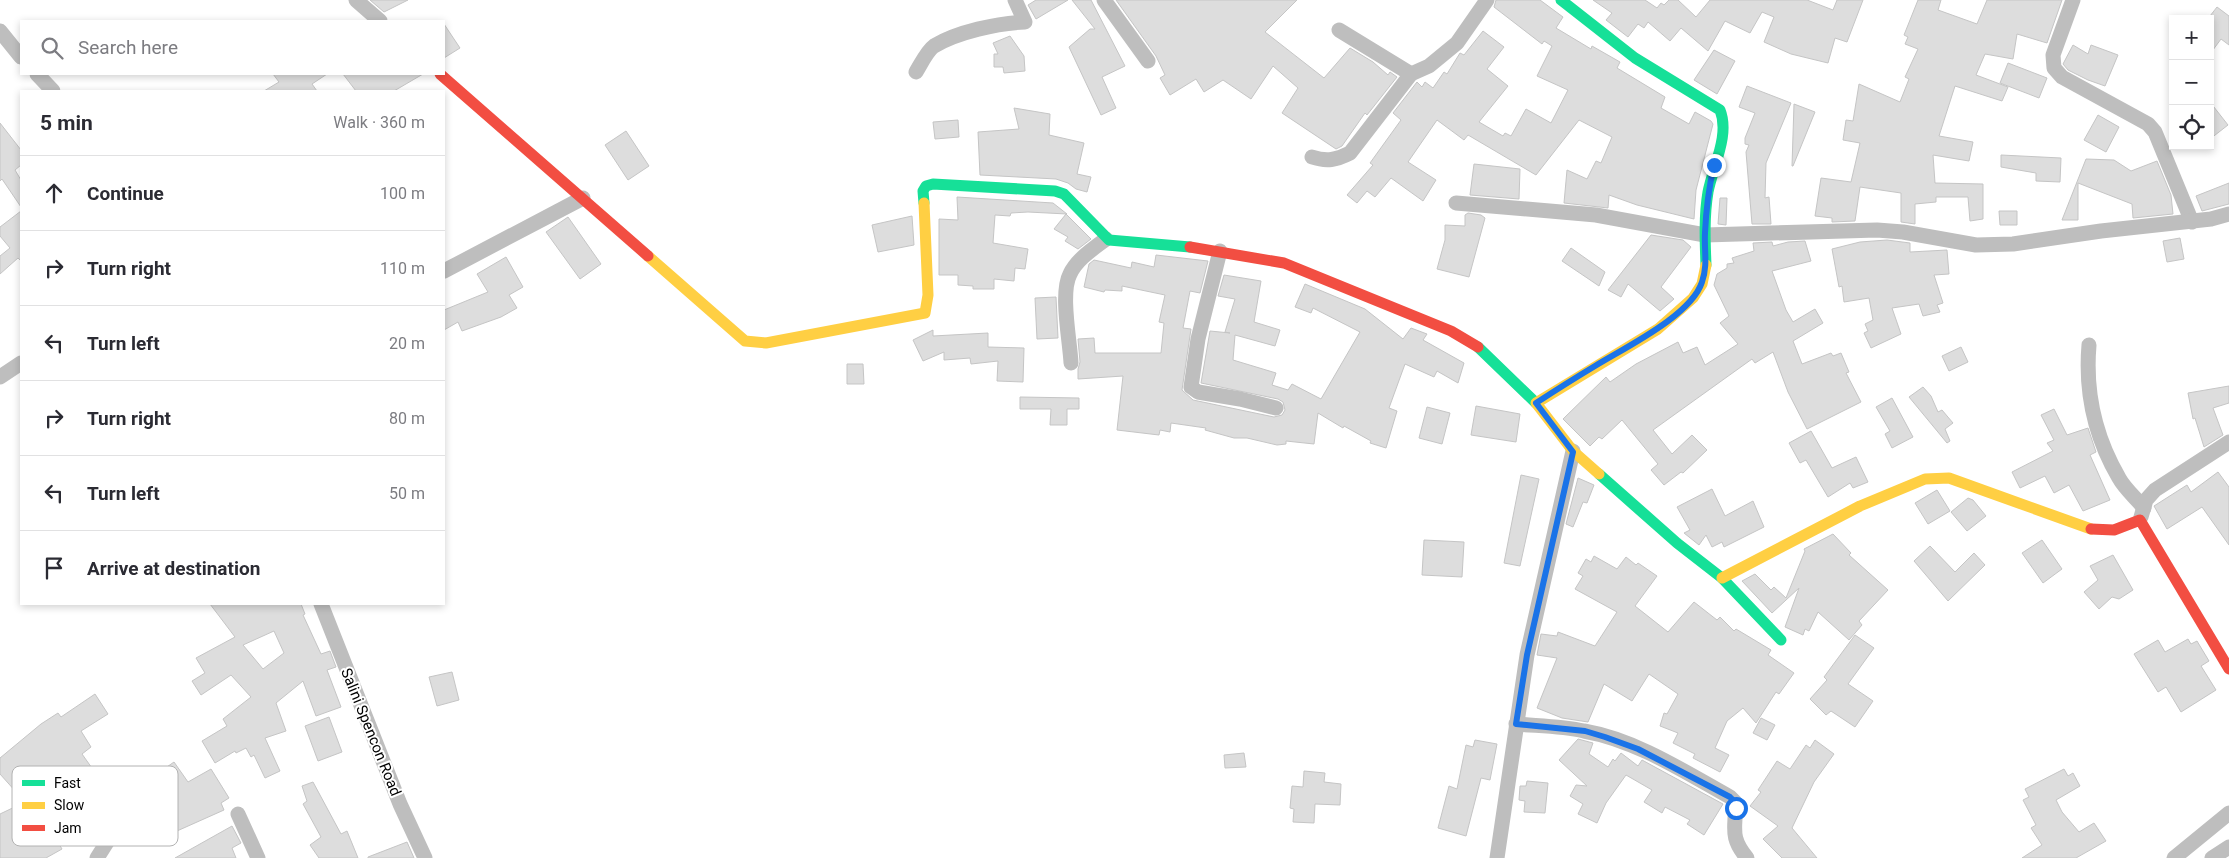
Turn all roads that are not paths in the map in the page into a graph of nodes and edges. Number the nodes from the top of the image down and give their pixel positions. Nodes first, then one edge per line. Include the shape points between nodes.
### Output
1 (356, 0) edge
2 (1015, 0) edge
3 (1104, 0) edge
4 (1487, 0) edge
5 (1561, 0) edge
6 (2073, 0) edge
7 (379, 20) edge
8 (1339, 30) dead end
9 (0, 31) edge
10 (20, 56) edge
11 (1148, 61) dead end
12 (916, 72) dead end
13 (1411, 74) junction
14 (38, 75) edge
15 (441, 75) edge
16 (52, 90) edge
17 (1312, 157) dead end
18 (583, 198) junction
19 (1456, 203) dead end
20 (2229, 214) edge
21 (2192, 222) junction
22 (1705, 235) junction
23 (1106, 239) junction
24 (1220, 251) junction
25 (445, 270) edge
26 (2089, 345) dead end
27 (1071, 363) dead end
28 (20, 364) edge
29 (0, 377) edge
30 (1536, 403) junction
31 (1276, 408) dead end
32 (2229, 442) edge
33 (1573, 452) junction
34 (2142, 514) junction
35 (1722, 578) junction
36 (321, 605) edge
37 (1781, 640) dead end
38 (2229, 669) edge
39 (1516, 724) junction
40 (2229, 813) edge
41 (238, 814) dead end
42 (104, 846) edge
43 (2229, 848) edge
44 (97, 858) edge
45 (258, 858) edge
46 (425, 858) edge
47 (1497, 858) edge
48 (1747, 858) edge
49 (2174, 858) edge
50 (2212, 858) edge

1 - 7 street
2 - 12 street via 1025,22 1004,23 933,47
3 - 11 street
4 - 13 street via 1457,43 1429,66
5 - 22 street via 1635,58 1724,115 1708,193
6 - 21 street via 2053,55 2054,68 2062,77 2148,124 2155,132
8 - 13 street
9 - 10 street
13 - 17 street via 1350,153 1337,160
14 - 16 street
15 - 18 street
18 - 23 street via 746,341 754,343 925,313 928,295 923,191 926,186 1055,191 1064,194
18 - 25 street
19 - 22 street via 1596,215
20 - 21 street
21 - 22 street via 1985,245 1877,230
22 - 30 street via 1706,268 1702,284 1693,298 1658,329
23 - 24 street
23 - 27 street via 1080,260 1068,277 1066,298
24 - 30 street via 1284,263 1451,331 1474,344
24 - 31 street via 1198,338 1191,387 1198,392
26 - 34 street via 2088,390 2100,437 2120,480
28 - 29 street
30 - 33 street
32 - 34 street via 2155,490 2146,500
33 - 35 street
33 - 39 street via 1527,655
34 - 35 street via 2117,532 2104,533 1949,478 1930,478 1842,515
34 - 38 street
35 - 37 street
36 - 46 street, Salini Spencon Road via 400,804
39 - 47 street
39 - 48 street via 1585,731 1605,737 1638,749 1730,797 1735,802 1735,839
40 - 49 street
41 - 45 street
42 - 44 street
43 - 50 street

